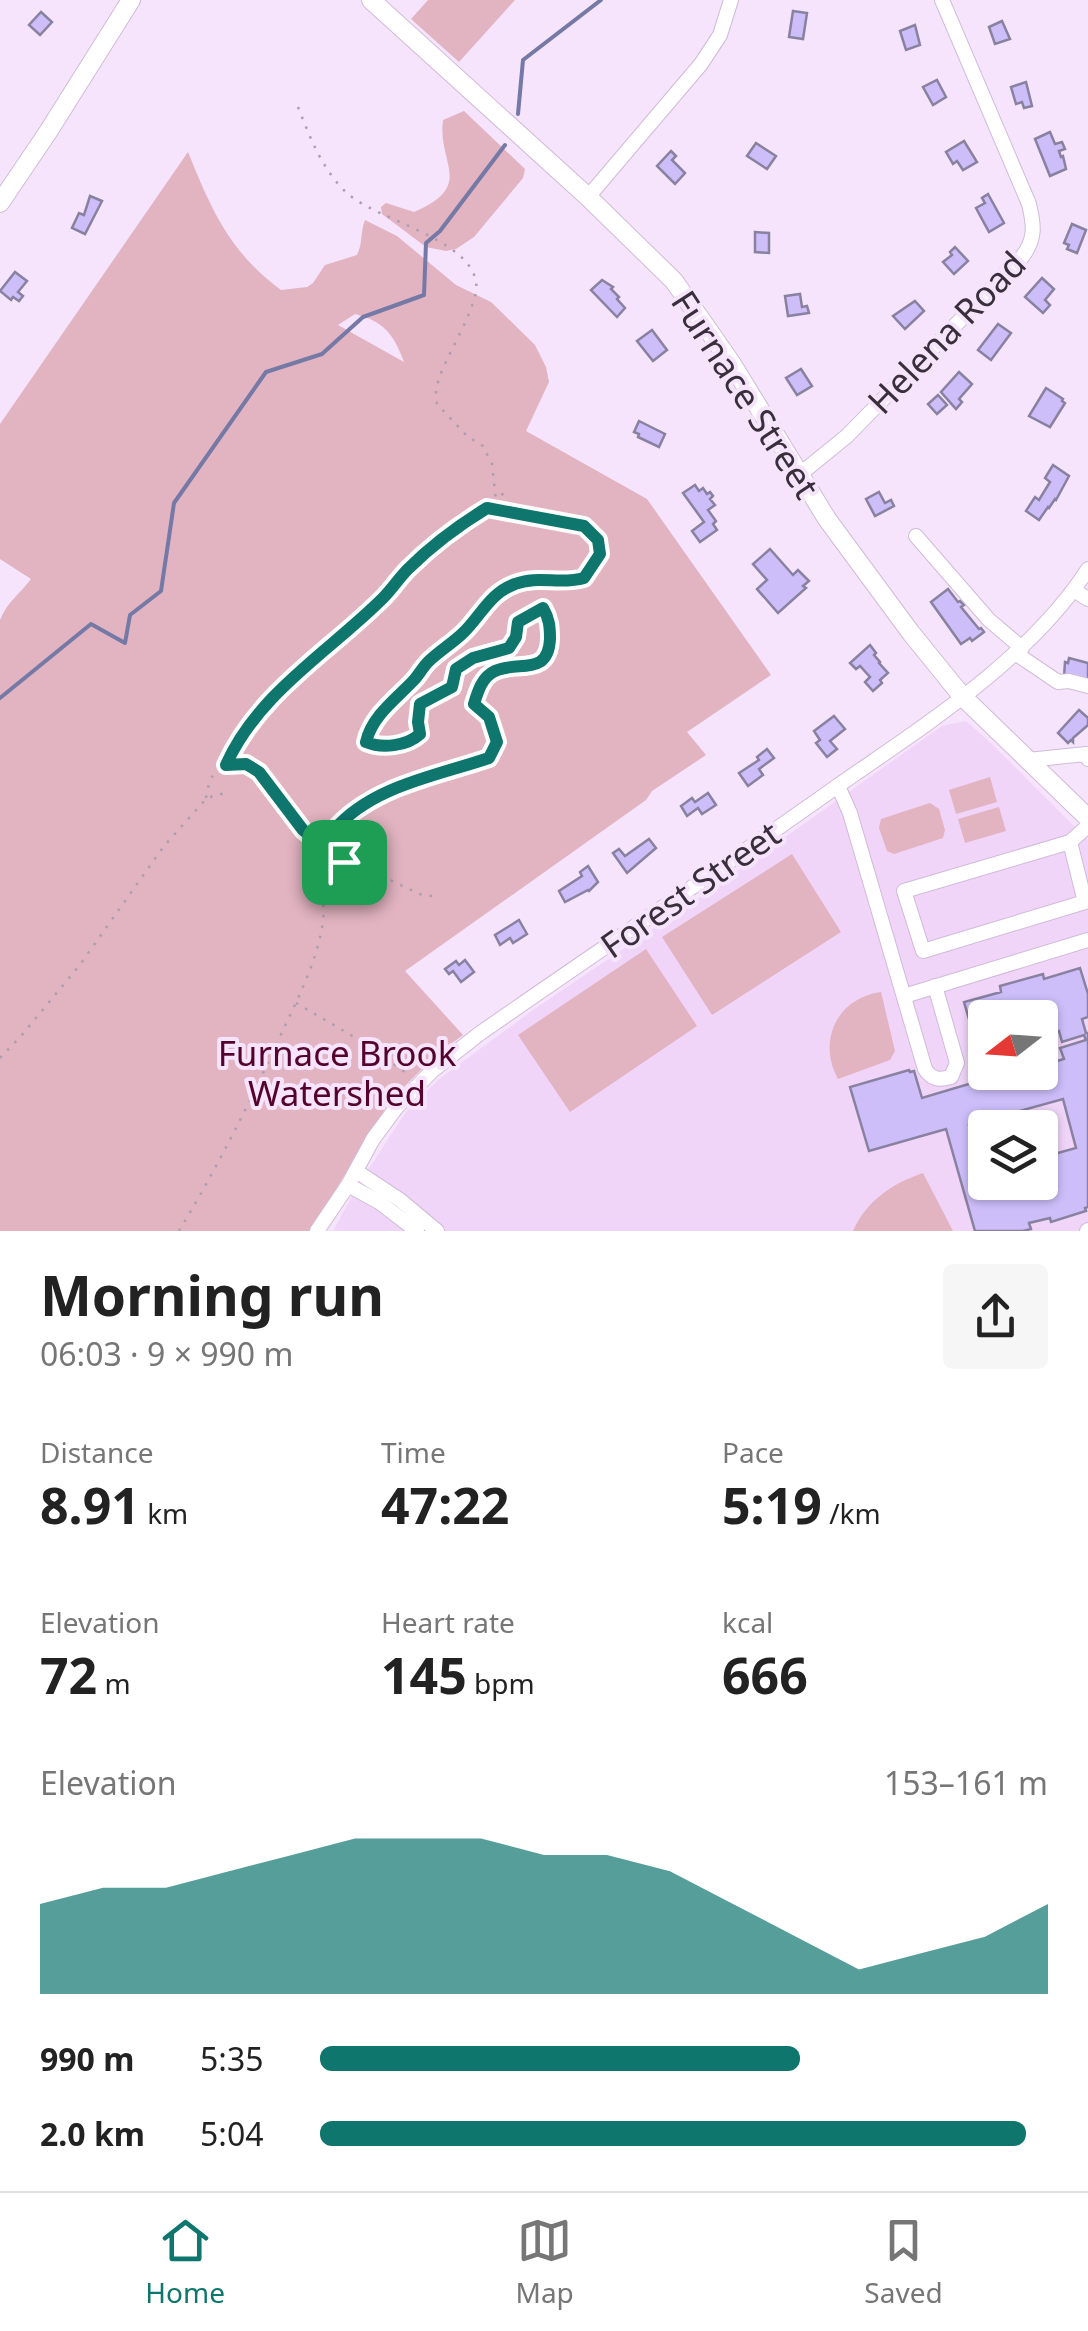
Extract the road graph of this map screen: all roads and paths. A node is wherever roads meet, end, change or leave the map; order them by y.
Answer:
1 (131, 0) edge
2 (371, 0) edge
3 (731, 0) edge
4 (942, 0) edge
5 (298, 106) dead end
6 (588, 198) junction
7 (0, 203) edge
8 (799, 475) junction
9 (505, 492) dead end
10 (496, 500) junction
11 (487, 508) junction
12 (916, 536) dead end
13 (1088, 569) edge
14 (1074, 590) junction
15 (1088, 599) edge
16 (1019, 650) junction
17 (1088, 686) edge
18 (962, 696) junction
19 (1087, 755) edge
20 (1028, 760) junction
21 (226, 765) junction
22 (838, 786) junction
23 (227, 794) dead end
24 (206, 799) junction
25 (1088, 822) edge
26 (1070, 842) junction
27 (344, 862) junction
28 (314, 876) dead end
29 (432, 896) dead end
30 (323, 898) junction
31 (1088, 940) edge
32 (935, 986) junction
33 (904, 996) junction
34 (296, 1003) junction
35 (0, 1058) edge
36 (420, 1083) junction
37 (352, 1178) junction
38 (179, 1231) edge
39 (317, 1231) edge
40 (417, 1231) edge
41 (437, 1231) edge

1 - 7 main road
2 - 6 main road, Furnace Street
3 - 6 street
4 - 8 street, Helena Road
5 - 10 path
6 - 8 main road, Furnace Street
8 - 18 main road, Furnace Street
9 - 10 path
10 - 11 path
11 - 21 path
11 - 27 path
12 - 16 street
13 - 14 street, Forest Street
14 - 15 street
14 - 16 street, Forest Street
16 - 17 street
16 - 18 street, Forest Street
18 - 20 main road, Furnace Street
18 - 22 street, Forest Street
19 - 20 street
20 - 25 main road, Furnace Street
21 - 24 path
21 - 27 path
22 - 33 street
22 - 36 street, Forest Street
23 - 24 path
24 - 35 path
25 - 26 street
26 - 26 street
27 - 29 path
27 - 30 path
28 - 30 path
30 - 34 path
31 - 32 street
32 - 33 street
32 - 33 street
34 - 36 path
34 - 38 path
36 - 37 street, Forest Street
37 - 39 street, Forest Street
37 - 40 street
37 - 41 street

